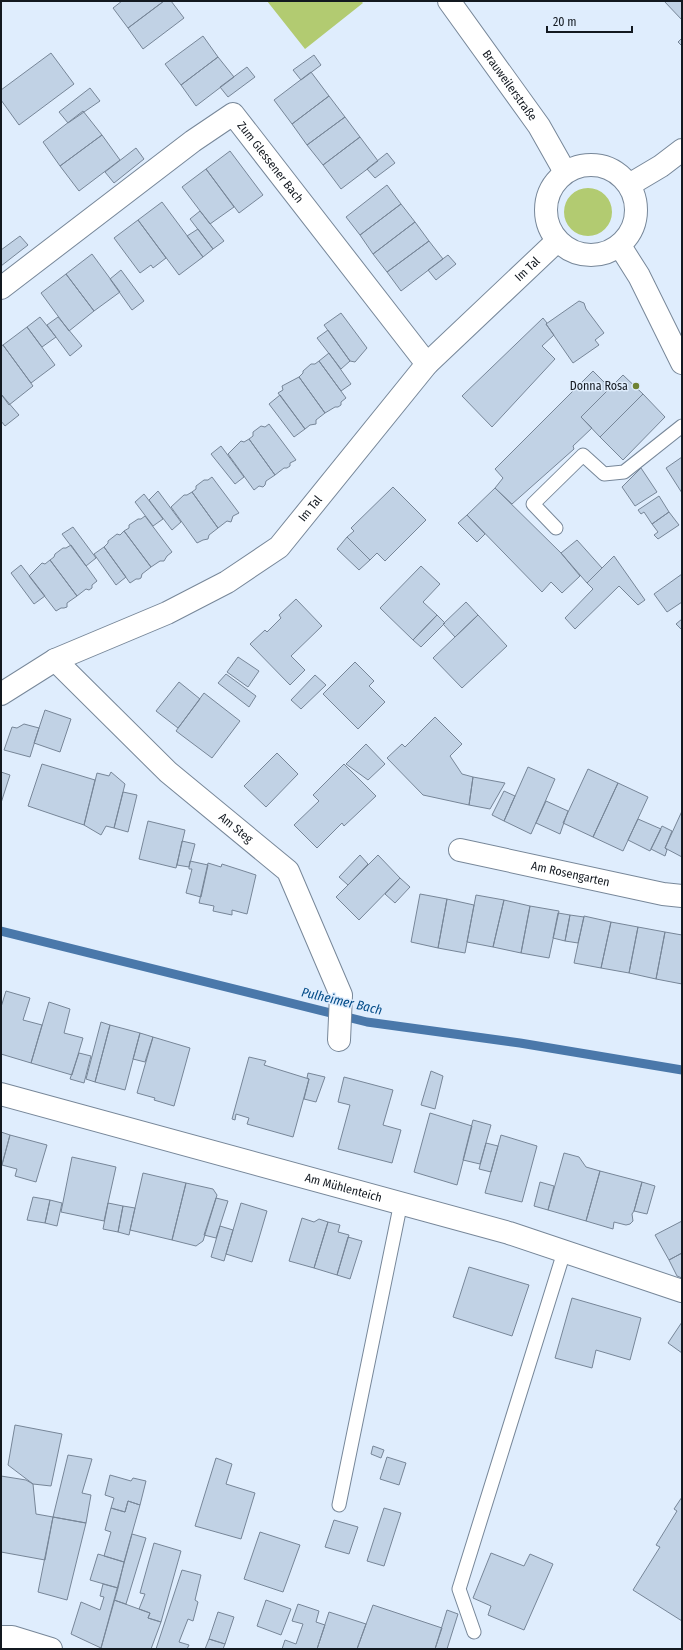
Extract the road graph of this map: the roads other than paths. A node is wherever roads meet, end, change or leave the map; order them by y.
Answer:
1 (449, 1) edge
2 (682, 150) edge
3 (565, 172) junction
4 (629, 185) junction
5 (557, 241) junction
6 (620, 246) junction
7 (1, 288) edge
8 (682, 363) edge
9 (427, 364) junction
10 (682, 426) edge
11 (556, 528) dead end
12 (55, 660) junction
13 (1, 694) edge
14 (460, 850) dead end
15 (682, 896) edge
16 (339, 1040) dead end
17 (1, 1094) edge
18 (401, 1202) junction
19 (564, 1252) junction
20 (682, 1291) edge
21 (339, 1506) dead end
22 (474, 1632) dead end
23 (5, 1635) edge
24 (51, 1649) edge

1 - 3 street, Brauweilerstraße
2 - 4 street
3 - 4 street
3 - 5 street
4 - 6 street
5 - 6 street
5 - 9 street, Im Tal
6 - 8 street
7 - 9 street, Zum Glessener Bach
9 - 12 street, Im Tal
10 - 11 lane
12 - 13 street, Im Tal
12 - 16 street, Am Steg
14 - 15 street, Am Rosengarten
17 - 18 street, Am Mühlenteich
18 - 19 street, Am Mühlenteich
18 - 21 lane
19 - 20 street, Am Mühlenteich
19 - 22 lane
23 - 24 street

